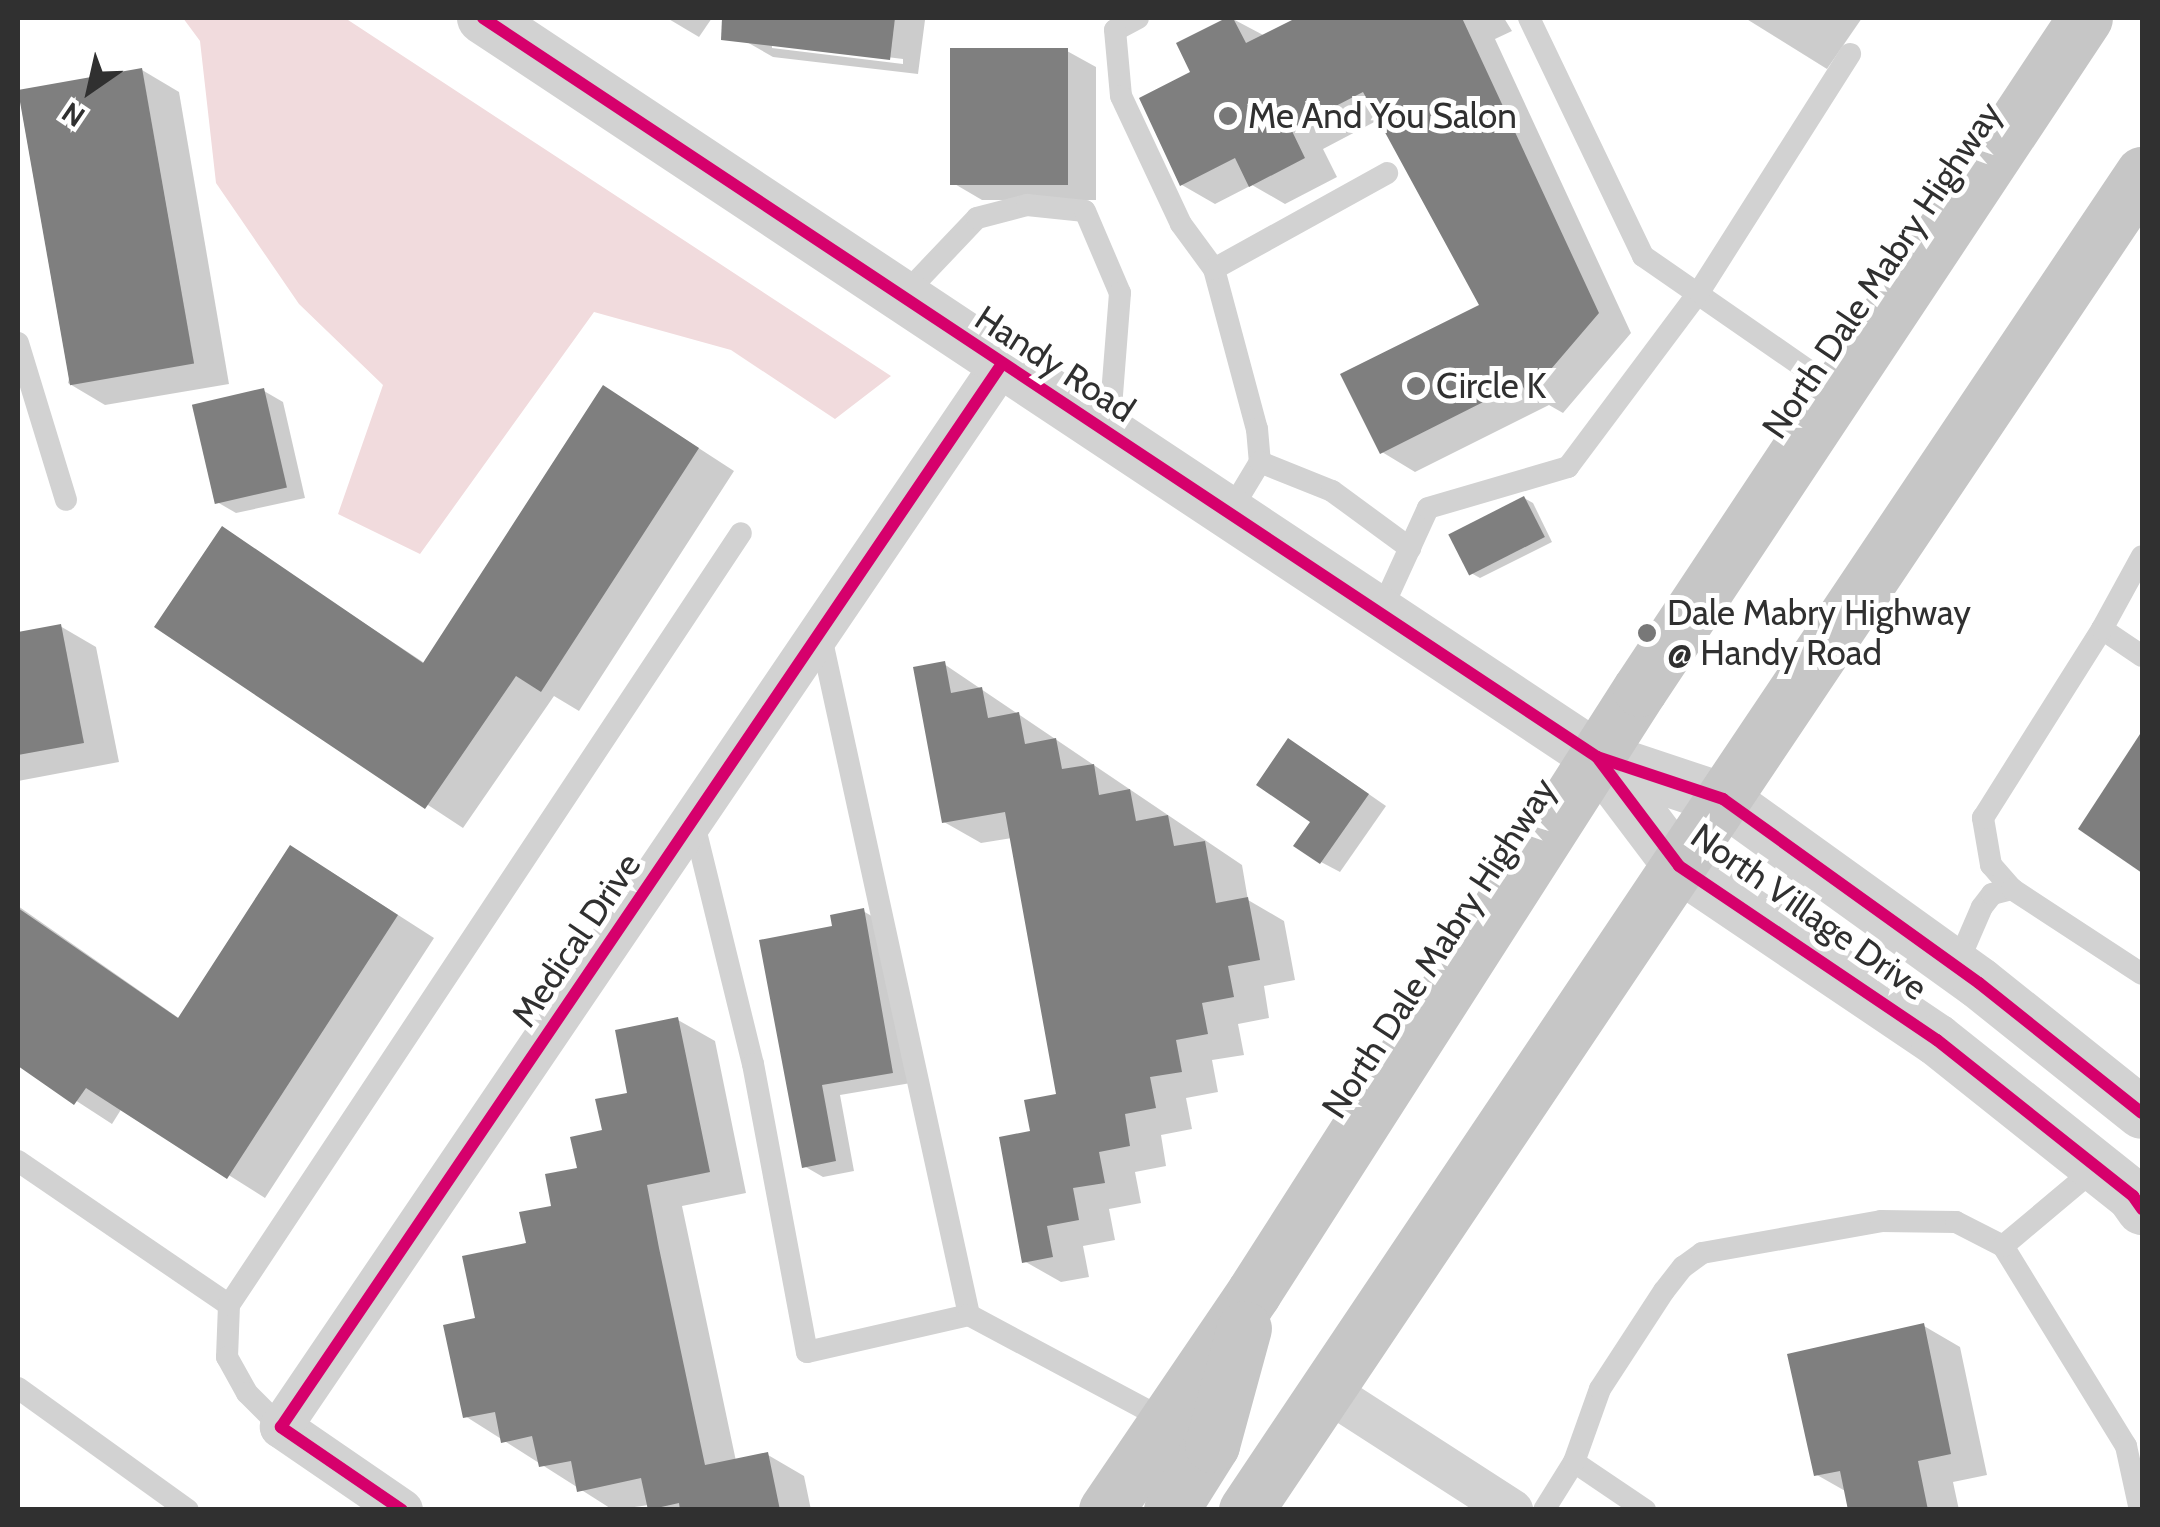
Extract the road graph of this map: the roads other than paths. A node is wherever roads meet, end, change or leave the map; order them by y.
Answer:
1 (484, 18) edge
2 (1138, 18) edge
3 (1529, 18) edge
4 (2085, 18) edge
5 (1850, 54) dead end
6 (1387, 173) dead end
7 (2142, 174) edge
8 (1214, 269) junction
9 (1699, 292) junction
10 (901, 298) junction
11 (18, 343) edge
12 (1002, 365) junction
13 (1838, 391) junction
14 (1109, 436) junction
15 (1260, 462) junction
16 (66, 500) dead end
17 (1228, 514) junction
18 (742, 533) dead end
19 (1410, 548) junction
20 (2142, 556) edge
21 (1379, 614) junction
22 (2102, 630) junction
23 (820, 632) junction
24 (2142, 656) edge
25 (1597, 757) junction
26 (1723, 798) junction
27 (693, 820) junction
28 (1679, 866) junction
29 (2012, 889) junction
30 (1956, 967) junction
31 (2142, 974) edge
32 (2142, 1112) edge
33 (2142, 1128) edge
34 (18, 1161) edge
35 (2097, 1168) junction
36 (2142, 1208) edge
37 (2003, 1246) junction
38 (1254, 1292) junction
39 (229, 1305) junction
40 (969, 1315) junction
41 (18, 1388) edge
42 (1324, 1388) junction
43 (1164, 1419) junction
44 (281, 1427) junction
45 (1574, 1462) junction
46 (188, 1510) edge
47 (402, 1510) edge
48 (1106, 1510) edge
49 (1171, 1510) edge
50 (1246, 1510) edge
51 (1512, 1510) edge
52 (1544, 1510) edge
53 (1644, 1510) edge
54 (2140, 1510) edge

1 - 10 street, Handy Road
2 - 8 lane
3 - 9 lane
4 - 13 main road, North Dale Mabry Highway
5 - 9 lane
6 - 8 lane
7 - 26 main road
8 - 15 lane
9 - 13 lane
9 - 19 lane
10 - 12 street, Handy Road
10 - 14 lane
11 - 16 lane
12 - 14 street, Handy Road
12 - 23 street, Medical Drive
13 - 25 main road, North Dale Mabry Highway
14 - 17 street, Handy Road
15 - 17 lane
15 - 19 lane
17 - 21 street, Handy Road
18 - 39 lane
19 - 21 lane
20 - 22 lane
21 - 25 street, Handy Road
22 - 24 lane
22 - 29 lane
23 - 27 street, Medical Drive
23 - 40 lane
25 - 26 street, North Village Drive
25 - 28 street, North Village Drive
25 - 38 main road, North Dale Mabry Highway
26 - 28 main road
26 - 30 street, North Village Drive
27 - 40 lane
27 - 44 street, Medical Drive
28 - 35 street, North Village Drive
28 - 42 main road
29 - 30 lane
29 - 31 lane
30 - 32 street, North Village Drive
33 - 35 street
34 - 39 lane
35 - 36 street, North Village Drive
35 - 37 lane
37 - 45 lane
37 - 54 lane
38 - 43 main road, North Dale Mabry Highway
38 - 49 main road
39 - 44 lane
40 - 43 lane
41 - 46 lane
42 - 50 main road
42 - 51 street
43 - 48 main road, North Dale Mabry Highway
44 - 47 street
45 - 52 lane
45 - 53 lane

